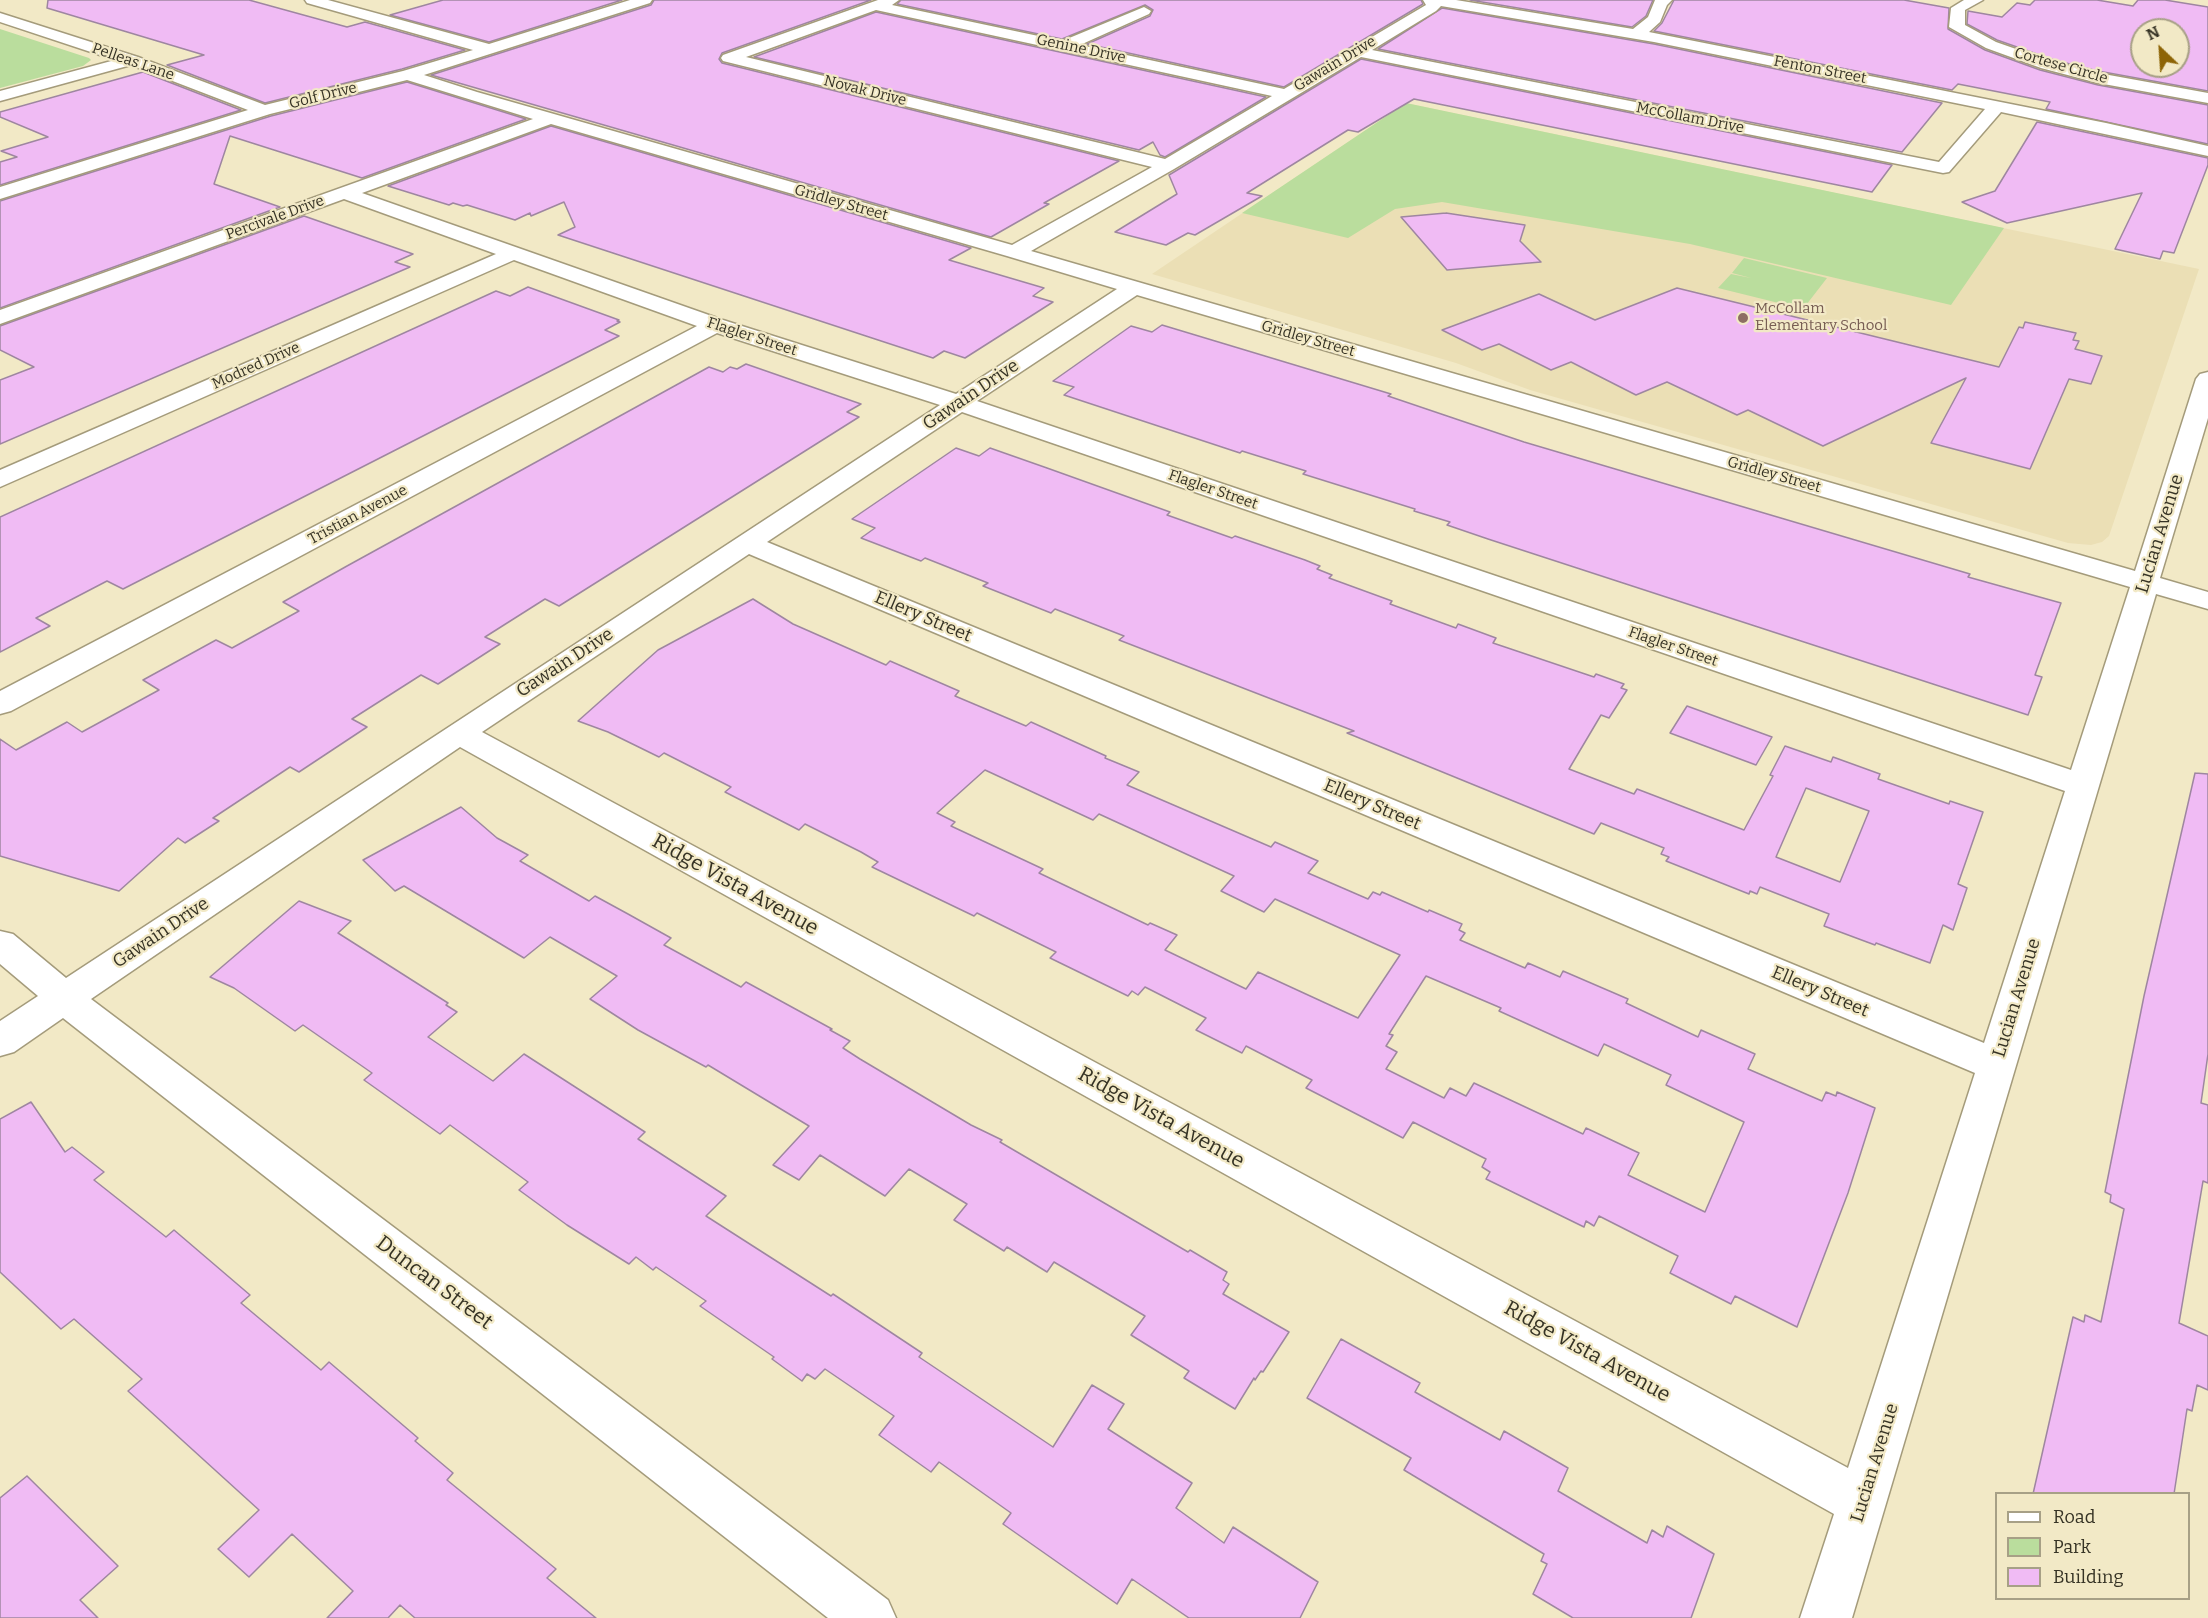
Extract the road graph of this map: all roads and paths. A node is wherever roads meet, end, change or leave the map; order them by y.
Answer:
1 (312, 0) edge
2 (645, 0) edge
3 (1435, 0) edge
4 (1665, 0) edge
5 (1976, 0) edge
6 (884, 3) edge
7 (384, 4) dead end
8 (1144, 11) dead end
9 (357, 12) junction
10 (0, 17) edge
11 (1636, 34) junction
12 (1065, 46) junction
13 (488, 49) junction
14 (1356, 51) junction
15 (132, 60) junction
16 (408, 75) junction
17 (1285, 94) junction
18 (0, 96) edge
19 (2208, 98) edge
20 (1997, 106) junction
21 (264, 110) junction
22 (550, 119) junction
23 (2208, 151) edge
24 (1168, 165) junction
25 (0, 193) edge
26 (344, 193) junction
27 (1014, 252) junction
28 (512, 254) junction
29 (1133, 288) junction
30 (0, 317) edge
31 (715, 325) junction
32 (2208, 379) edge
33 (959, 403) junction
34 (0, 479) edge
35 (747, 544) junction
36 (2146, 583) junction
37 (2208, 601) edge
38 (0, 704) edge
39 (459, 733) junction
40 (2083, 786) junction
41 (0, 944) edge
42 (64, 999) junction
43 (0, 1041) edge
44 (1996, 1065) junction
45 (1863, 1503) junction
46 (1829, 1617) edge
47 (870, 1618) edge

1 - 9 street
2 - 13 street, Golf Drive
3 - 11 street, Fenton Street
3 - 14 street, Gawain Drive
4 - 11 street
5 - 19 street, Cortese Circle
6 - 12 street, Genine Drive
6 - 24 street, Novak Drive
7 - 9 street
8 - 12 street
9 - 13 street
10 - 15 street, Pelleas Lane
11 - 20 street, Fenton Street
12 - 17 street, Genine Drive
13 - 16 street, Golf Drive
14 - 17 street, Gawain Drive
14 - 20 street, McCollam Drive
15 - 18 street
15 - 21 street, Pelleas Lane
16 - 21 street, Golf Drive
16 - 22 street, Gridley Street
17 - 24 street, Gawain Drive
20 - 23 street, Fenton Street
21 - 25 street, Golf Drive
22 - 26 street, Percivale Drive
22 - 27 street, Gridley Street
24 - 27 street, Gawain Drive
26 - 28 street, Flagler Street
26 - 30 street, Percivale Drive
27 - 29 street, Gridley Street
28 - 31 street, Flagler Street
28 - 34 street, Modred Drive
29 - 33 street, Gawain Drive
29 - 36 street, Gridley Street
31 - 33 street, Flagler Street
31 - 38 street, Tristian Avenue
32 - 36 street, Lucian Avenue
33 - 35 street, Gawain Drive
33 - 40 street, Flagler Street
35 - 39 street, Gawain Drive
35 - 44 street, Ellery Street
36 - 37 street, Gridley Street
36 - 40 street, Lucian Avenue
39 - 42 street, Gawain Drive
39 - 45 street, Ridge Vista Avenue
40 - 44 street, Lucian Avenue
41 - 42 street, Duncan Street
42 - 43 street, Gawain Drive
42 - 47 street, Duncan Street
44 - 45 street, Lucian Avenue
45 - 46 street, Lucian Avenue

